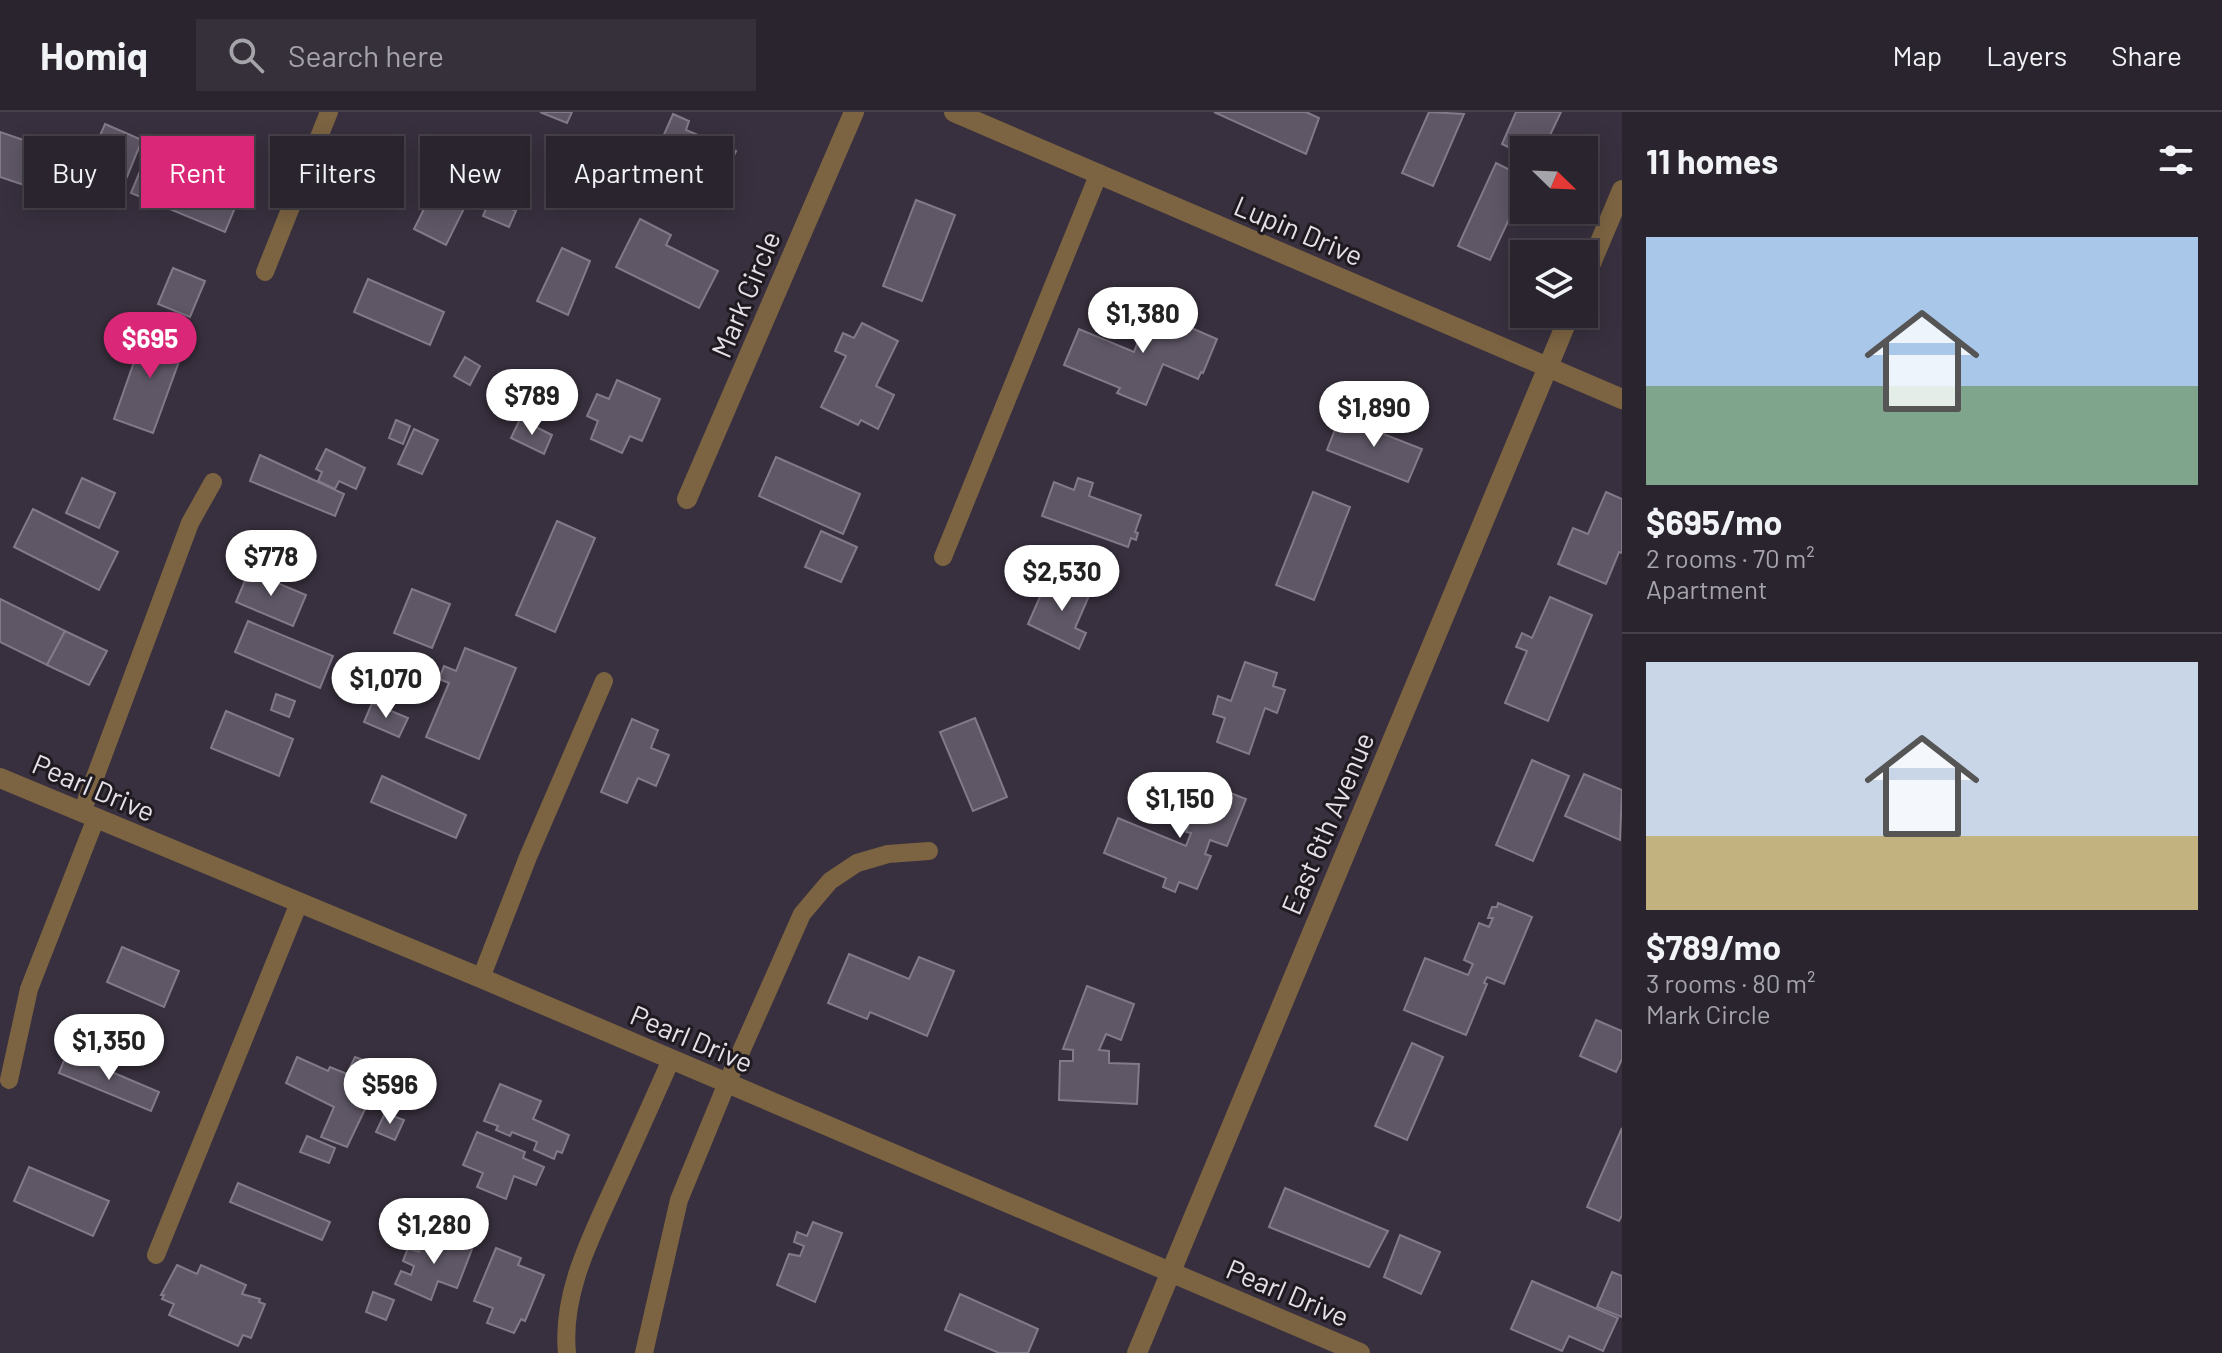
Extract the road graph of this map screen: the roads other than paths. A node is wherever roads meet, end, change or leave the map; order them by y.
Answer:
1 (329, 112) edge
2 (854, 112) edge
3 (954, 112) edge
4 (1099, 173) junction
5 (1622, 190) edge
6 (1598, 247) edge
7 (265, 272) dead end
8 (1564, 328) edge
9 (1547, 368) junction
10 (1622, 399) edge
11 (213, 482) dead end
12 (687, 499) dead end
13 (943, 557) dead end
14 (604, 681) dead end
15 (0, 778) edge
16 (89, 815) junction
17 (929, 851) dead end
18 (299, 903) junction
19 (481, 978) junction
20 (671, 1060) junction
21 (9, 1080) dead end
22 (727, 1083) junction
23 (156, 1255) dead end
24 (1171, 1273) junction
25 (567, 1353) edge
26 (644, 1353) edge
27 (1137, 1353) edge
28 (1360, 1353) edge

1 - 7 lane
2 - 12 street, Mark Circle
3 - 4 street, Lupin Drive
4 - 9 street, Lupin Drive
4 - 13 lane
5 - 6 street
8 - 9 street, East 6th Avenue
9 - 10 street, Lupin Drive
9 - 24 street, East 6th Avenue
11 - 16 lane
14 - 19 lane
15 - 16 street, Pearl Drive
16 - 18 street, Pearl Drive
16 - 21 lane
17 - 22 lane
18 - 19 street, Pearl Drive
18 - 23 lane
19 - 20 street, Pearl Drive
20 - 22 street, Pearl Drive
20 - 25 lane
22 - 24 street, Pearl Drive
22 - 26 lane
24 - 27 street, East 6th Avenue
24 - 28 street, Pearl Drive

